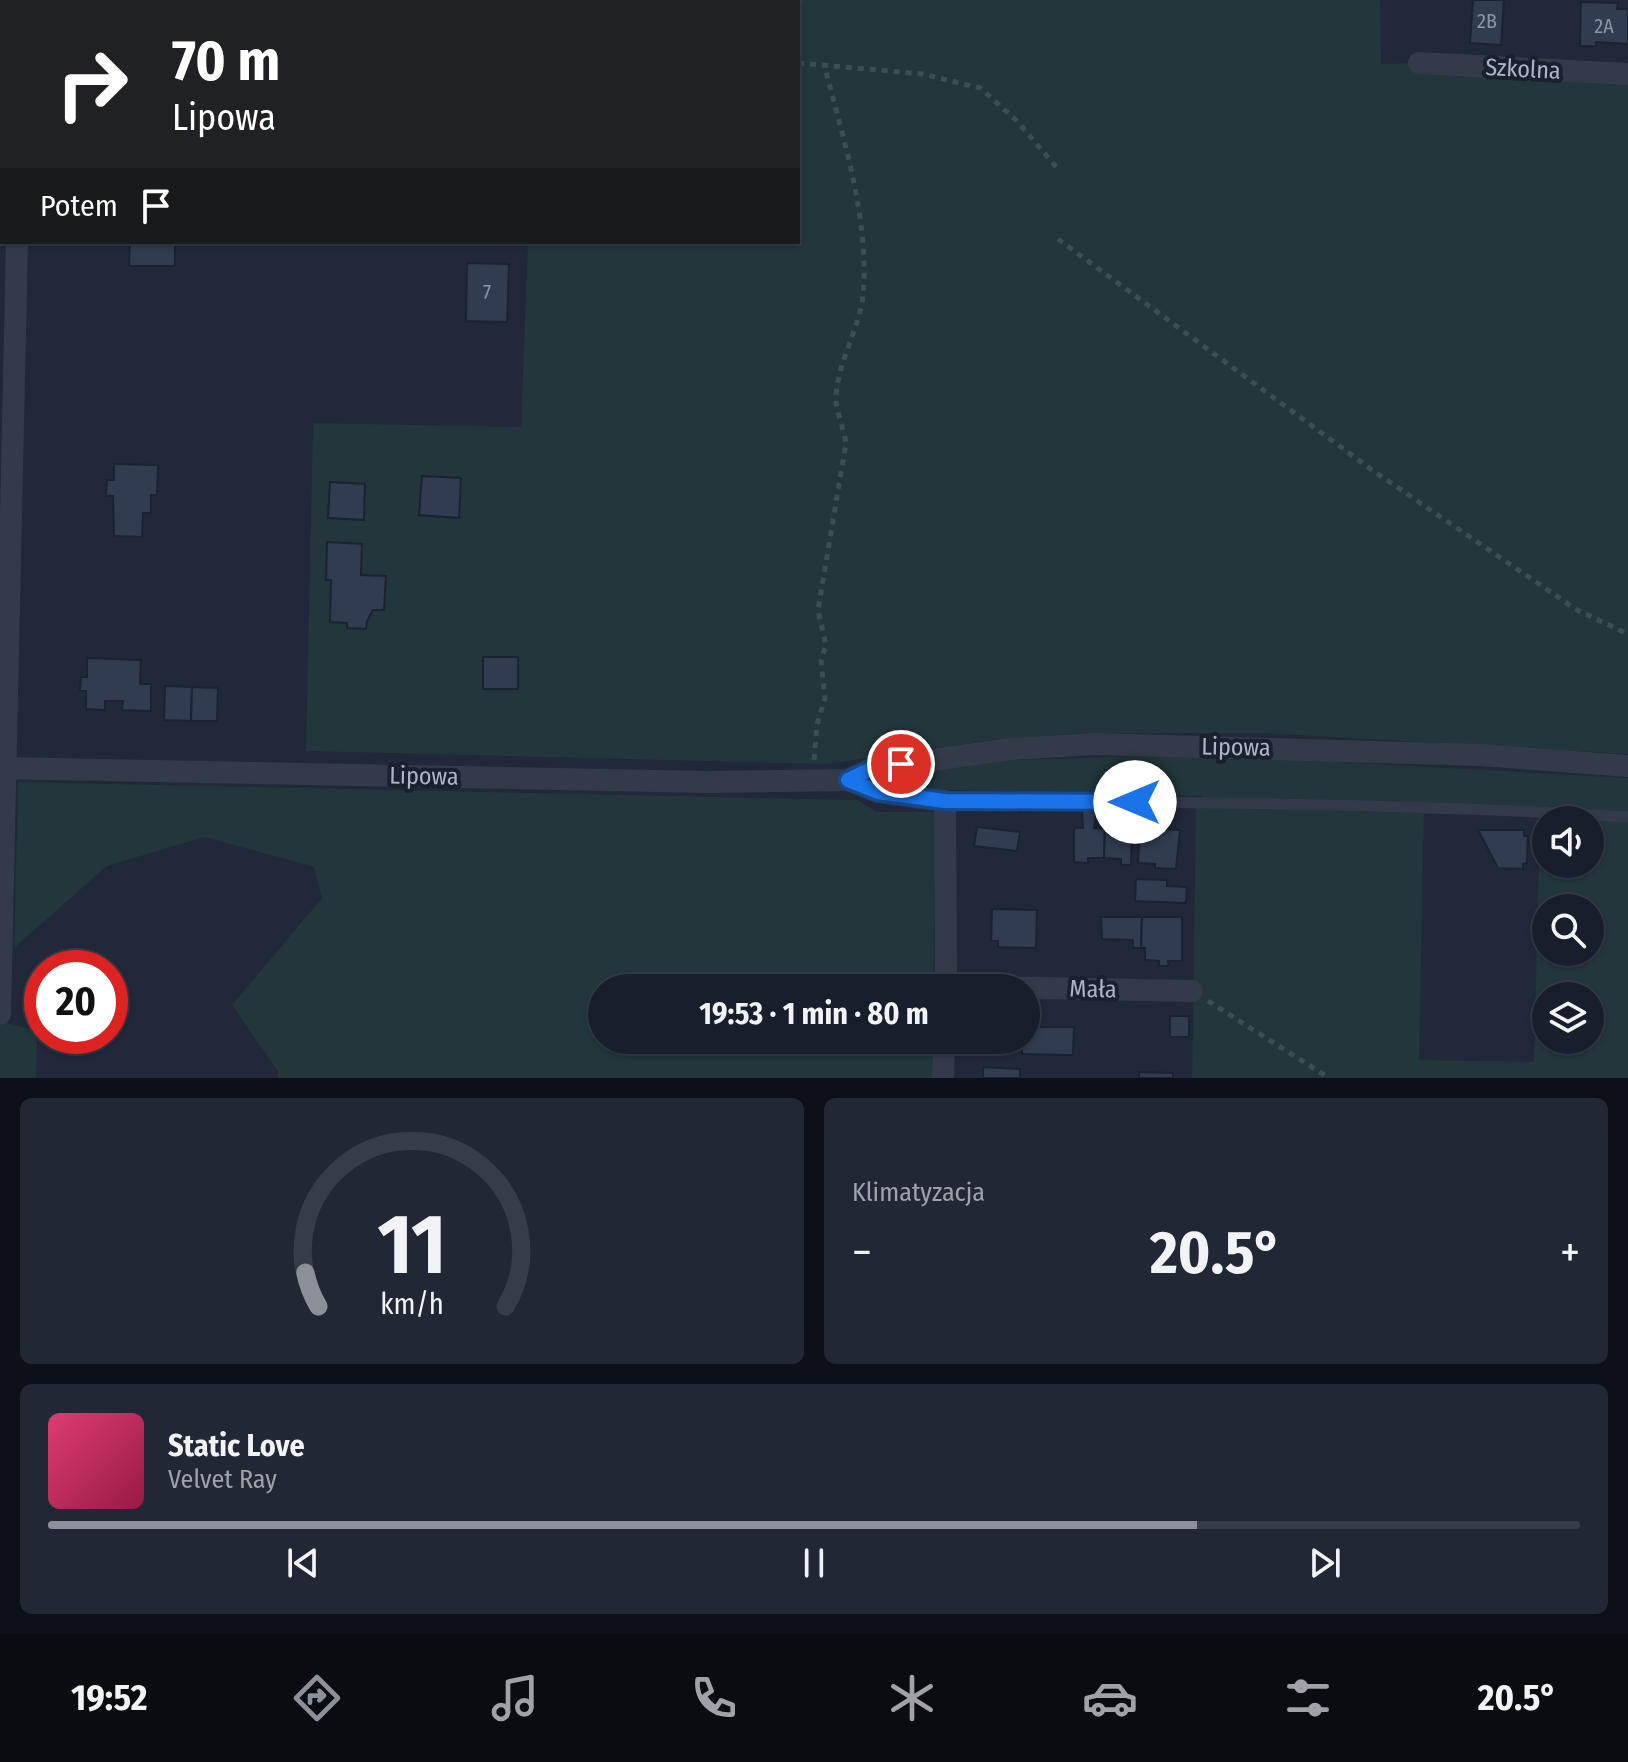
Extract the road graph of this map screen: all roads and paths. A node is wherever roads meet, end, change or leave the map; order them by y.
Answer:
1 (800, 63) edge
2 (1419, 63) dead end
3 (824, 64) junction
4 (1628, 74) edge
5 (1058, 169) dead end
6 (1058, 239) dead end
7 (17, 244) edge
8 (1628, 634) edge
9 (1628, 766) edge
10 (2, 768) edge
11 (848, 780) junction
12 (812, 781) junction
13 (945, 801) junction
14 (1628, 817) edge
15 (946, 974) edge
16 (1040, 989) edge
17 (1192, 991) joint
18 (0, 1014) edge
19 (944, 1054) edge
20 (943, 1078) edge
21 (1329, 1078) edge

1 - 3 path
2 - 4 street, Szkolna
3 - 5 path
3 - 12 path
6 - 8 path
7 - 10 street
9 - 11 street, Lipowa
10 - 12 street, Lipowa
10 - 18 street
11 - 12 street, Lipowa
11 - 13 street, Lipowa
13 - 14 lane, Lipowa
13 - 15 street
16 - 17 street, Mała
17 - 21 path
19 - 20 street

